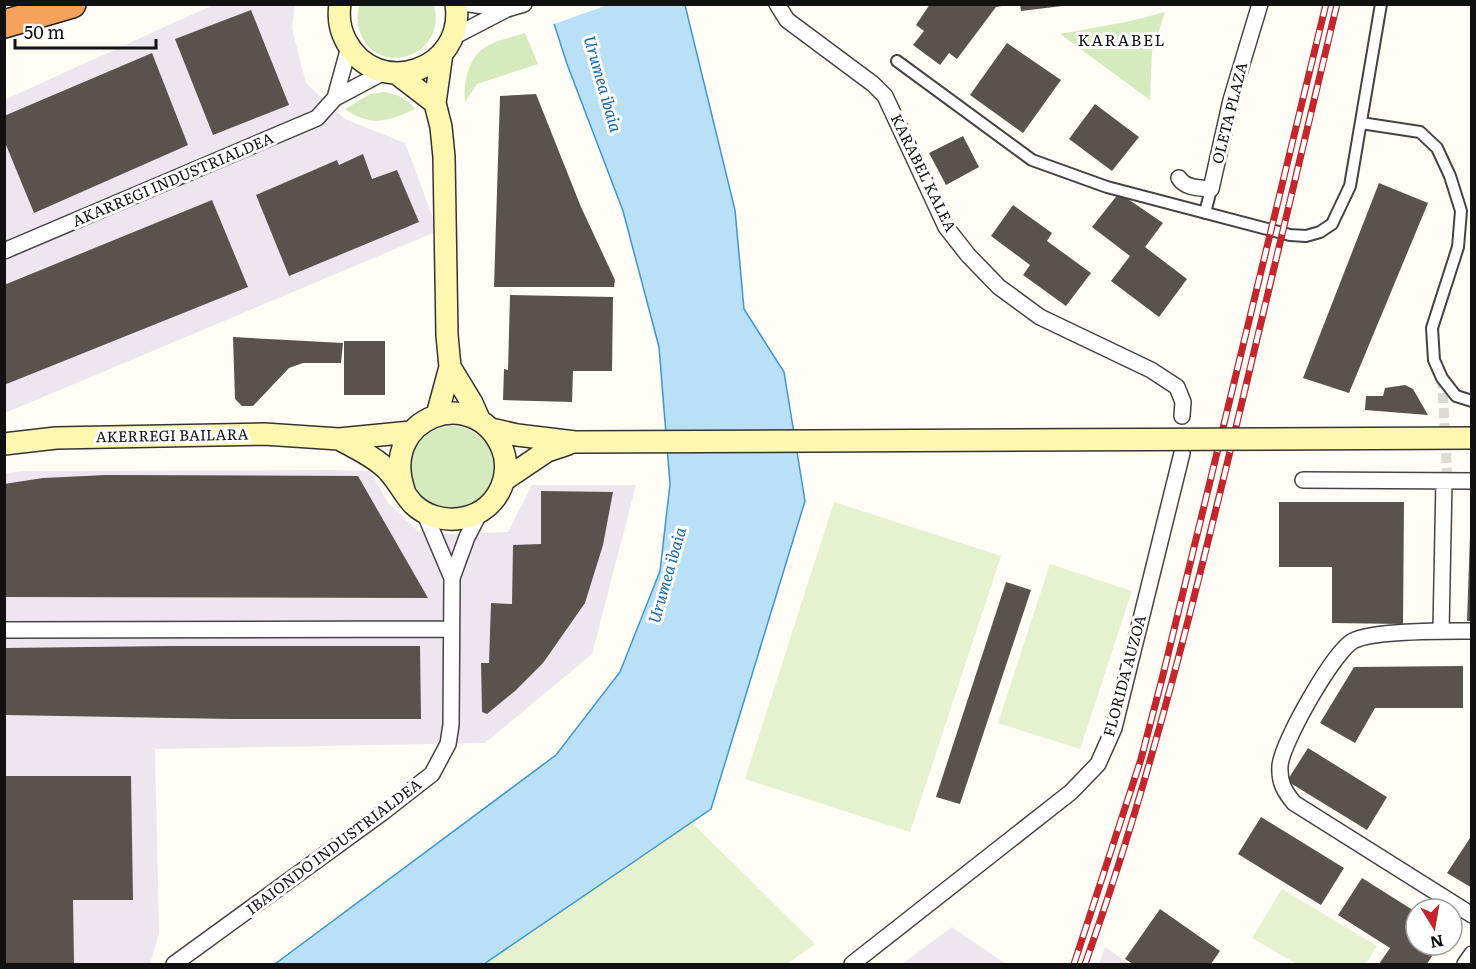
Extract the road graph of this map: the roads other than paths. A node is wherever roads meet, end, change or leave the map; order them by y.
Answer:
1 (72, 4) edge
2 (340, 4) edge
3 (456, 4) edge
4 (469, 4) edge
5 (524, 4) edge
6 (777, 4) edge
7 (1260, 4) edge
8 (1381, 4) edge
9 (507, 9) junction
10 (35, 15) junction
11 (4, 24) edge
12 (4, 35) edge
13 (448, 45) junction
14 (349, 47) junction
15 (897, 61) dead end
16 (390, 73) junction
17 (335, 98) junction
18 (435, 103) junction
19 (1361, 123) junction
20 (1179, 178) dead end
21 (1211, 189) junction
22 (1205, 213) junction
23 (4, 251) edge
24 (450, 368) junction
25 (1472, 402) edge
26 (436, 415) junction
27 (1182, 416) dead end
28 (485, 425) junction
29 (411, 432) junction
30 (1472, 438) edge
31 (339, 439) junction
32 (575, 442) junction
33 (4, 444) edge
34 (1182, 453) dead end
35 (504, 480) junction
36 (1303, 480) dead end
37 (1444, 481) junction
38 (1472, 481) edge
39 (404, 490) junction
40 (424, 512) junction
41 (480, 512) junction
42 (452, 578) junction
43 (4, 630) edge
44 (452, 630) junction
45 (1441, 631) junction
46 (1472, 631) edge
47 (1472, 915) edge
48 (1472, 954) edge
49 (174, 964) edge
50 (852, 964) edge
51 (1465, 964) edge

1 - 10 highway
2 - 14 main road
3 - 13 main road
4 - 9 street
5 - 9 street
6 - 27 street, KARABEL KALEA
7 - 21 street, OLETA PLAZA
8 - 19 street
9 - 13 street
10 - 11 highway
10 - 12 highway
13 - 16 main road
13 - 18 main road
14 - 16 main road
14 - 17 street
15 - 22 street
16 - 17 street
16 - 18 main road
17 - 23 street, AKARREGI INDUSTRIALDEA
18 - 24 main road
19 - 22 street
19 - 25 street
20 - 21 street
21 - 22 street
24 - 26 main road
24 - 28 main road
26 - 28 main road
26 - 29 main road
28 - 32 main road
28 - 35 main road
29 - 31 main road, AKERREGI BAILARA
29 - 39 main road
30 - 32 main road, bridge
31 - 33 main road, AKERREGI BAILARA
31 - 39 main road
32 - 35 main road
34 - 50 street, FLORIDA AUZOA
35 - 41 main road
36 - 37 street
37 - 38 street
37 - 45 street
39 - 40 main road
40 - 41 main road
40 - 42 street
41 - 42 street
42 - 44 street, IBAIONDO INDUSTRIALDEA
43 - 44 street
44 - 49 street, IBAIONDO INDUSTRIALDEA
45 - 46 street
45 - 47 street
48 - 51 street

